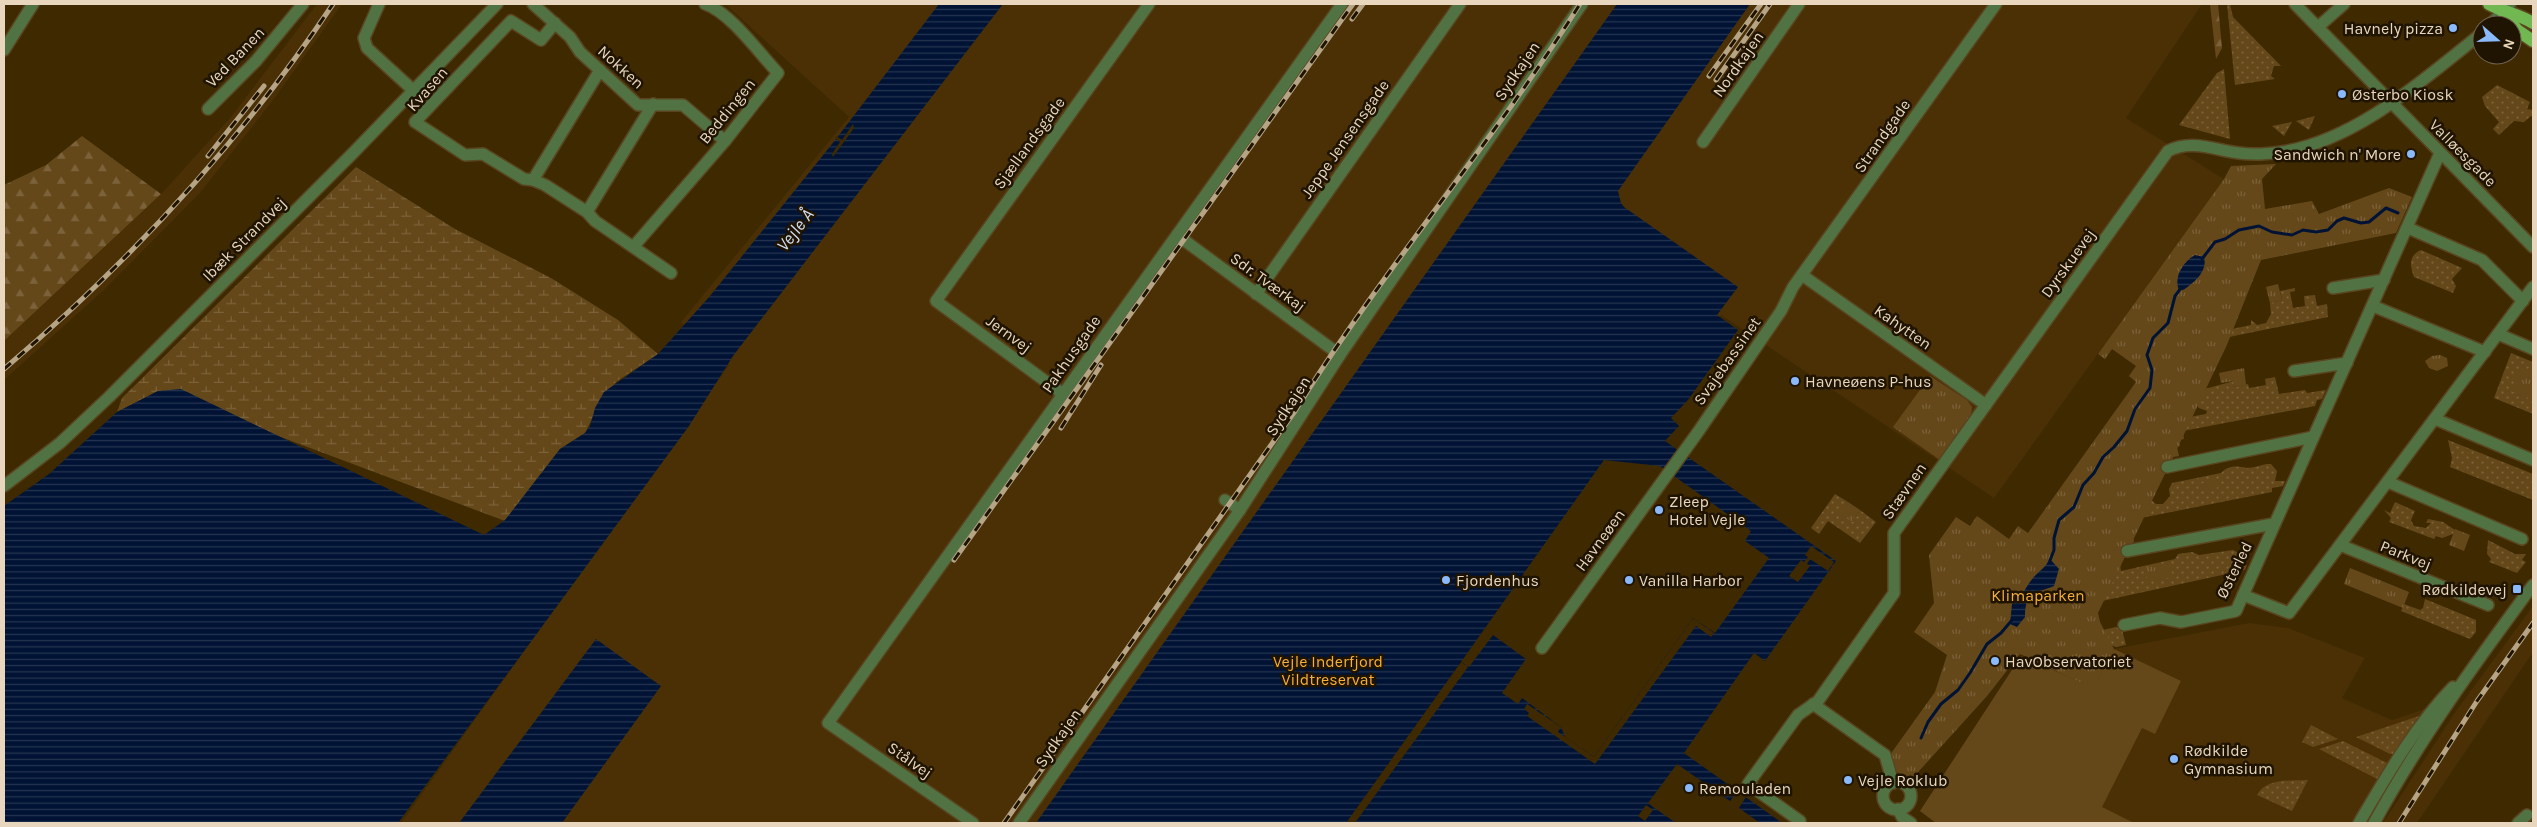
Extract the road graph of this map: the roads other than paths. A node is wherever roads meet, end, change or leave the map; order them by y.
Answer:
1 (33, 4) edge
2 (303, 4) edge
3 (379, 4) edge
4 (496, 4) edge
5 (533, 4) edge
6 (705, 4) edge
7 (1148, 4) edge
8 (1342, 4) edge
9 (1460, 4) edge
10 (1582, 4) edge
11 (1799, 4) edge
12 (1996, 4) edge
13 (2295, 4) edge
14 (2344, 4) edge
15 (2489, 4) edge
16 (2507, 8) edge
17 (555, 23) junction
18 (2533, 23) edge
19 (2318, 27) junction
20 (2472, 40) edge
21 (2533, 41) edge
22 (4, 50) edge
23 (600, 70) junction
24 (414, 91) junction
25 (2391, 102) junction
26 (653, 104) junction
27 (208, 109) dead end
28 (725, 141) junction
29 (1703, 142) dead end
30 (2440, 153) junction
31 (533, 180) junction
32 (587, 212) junction
33 (2408, 228) junction
34 (1177, 235) junction
35 (2530, 238) edge
36 (634, 246) junction
37 (671, 273) dead end
38 (1802, 275) junction
39 (2384, 280) junction
40 (2533, 287) edge
41 (1793, 288) joint
42 (2332, 288) dead end
43 (1256, 294) junction
44 (936, 301) joint
45 (2523, 301) junction
46 (2373, 306) junction
47 (2498, 334) junction
48 (2533, 348) edge
49 (2485, 352) junction
50 (1340, 355) junction
51 (2348, 363) junction
52 (2294, 371) dead end
53 (1063, 394) junction
54 (1986, 405) junction
55 (2435, 419) junction
56 (2313, 437) junction
57 (1684, 451) joint
58 (2533, 460) edge
59 (2167, 467) dead end
60 (2388, 482) junction
61 (4, 486) edge
62 (1225, 500) dead end
63 (1240, 510) junction
64 (2273, 524) junction
65 (2522, 539) dead end
66 (2340, 545) junction
67 (2127, 551) dead end
68 (2533, 585) edge
69 (2242, 595) junction
70 (2488, 605) dead end
71 (2124, 625) dead end
72 (1542, 648) dead end
73 (2468, 672) junction
74 (1813, 704) junction
75 (828, 723) joint
76 (1892, 783) junction
77 (1898, 810) junction
78 (1800, 821) dead end
79 (973, 823) edge
80 (1019, 823) edge
81 (1911, 823) edge
82 (2358, 823) edge
83 (2374, 823) edge

1 - 22 street
2 - 27 street, Ved Banen
3 - 24 street
4 - 24 street, Ibæk Strandvej
5 - 17 street, Nokken
6 - 28 street, Beddingen
7 - 44 street, Sjællandsgade
8 - 34 street, Pakhusgade
9 - 43 street, Jeppe Jensensgade
10 - 50 street, Sydkajen
11 - 29 street, Nordkajen
12 - 38 street, Strandgade
13 - 19 street, Valløesgade
14 - 19 street
15 - 16 main road
16 - 18 main road
16 - 21 main road
17 - 23 street, Nokken
17 - 31 street, Kvasen
19 - 25 street, Valløesgade
20 - 25 street
23 - 26 street, Nokken
23 - 31 street
24 - 61 street, Ibæk Strandvej
25 - 30 street, Valløesgade
25 - 54 street, Dyrskuevej
26 - 28 street, Nokken
26 - 32 street
28 - 36 street, Beddingen
30 - 33 street, Østerled
30 - 35 street, Valløesgade
31 - 32 street, Kvasen
32 - 36 street, Kvasen
33 - 39 street, Østerled
33 - 45 street
34 - 43 street, Sdr. Tværkaj
34 - 53 street, Pakhusgade
36 - 37 street, Kvasen
38 - 41 street, Strandgade
38 - 54 street, Kahytten
39 - 42 street
39 - 46 street, Østerled
40 - 45 street
41 - 57 street, Svajebassinet
43 - 50 street, Sdr. Tværkaj
44 - 53 street, Jernvej
45 - 47 street
46 - 49 street
46 - 51 street, Østerled
47 - 48 street
47 - 49 street
49 - 55 street
50 - 63 street, Sydkajen
51 - 52 street
51 - 56 street, Østerled
53 - 75 street, Pakhusgade
54 - 74 street, Stævnen
55 - 58 street
55 - 60 street
56 - 59 street
56 - 64 street, Østerled
57 - 72 street, Havneøen
60 - 65 street
60 - 66 street
62 - 63 street
63 - 80 street, Sydkajen
64 - 67 street, Østerled
64 - 69 street, Østerled
66 - 69 street
66 - 70 street, Parkvej
68 - 73 street
69 - 71 street, Østerled
73 - 82 street
73 - 83 street
74 - 76 street
74 - 78 street, Stævnen
75 - 79 street, Stålvej
76 - 77 street
76 - 77 street
77 - 81 street

